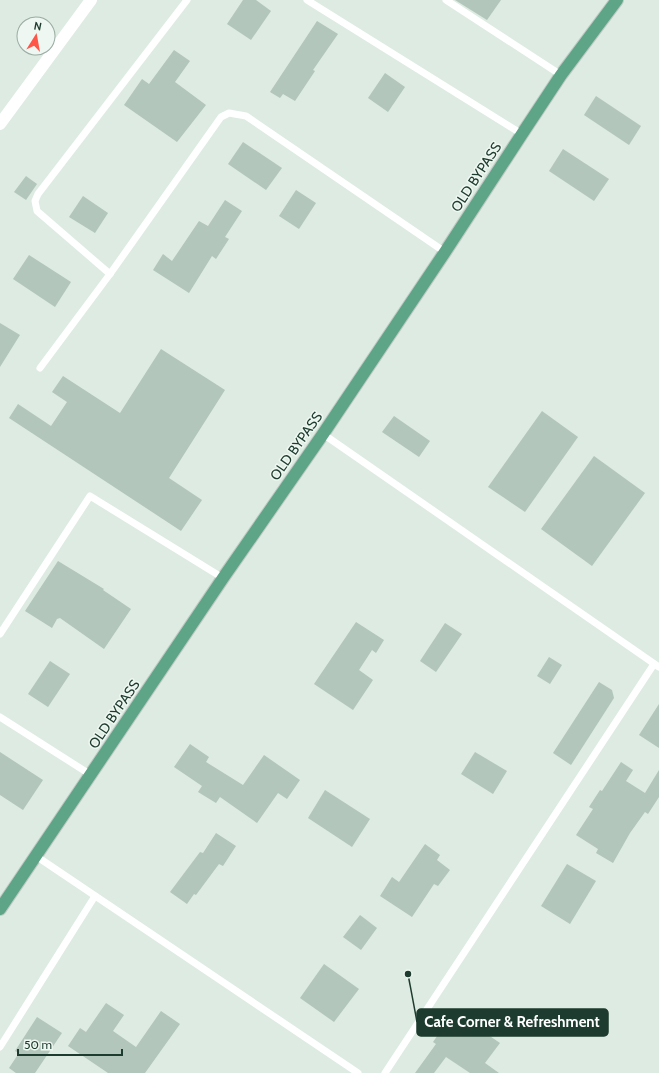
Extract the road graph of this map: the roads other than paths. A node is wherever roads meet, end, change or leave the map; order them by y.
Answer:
1 (91, 0) edge
2 (187, 0) edge
3 (307, 0) edge
4 (446, 0) edge
5 (617, 0) edge
6 (561, 75) junction
7 (0, 124) edge
8 (522, 134) junction
9 (445, 252) junction
10 (110, 274) junction
11 (40, 368) dead end
12 (323, 434) junction
13 (223, 578) junction
14 (0, 634) edge
15 (656, 666) edge
16 (0, 717) edge
17 (91, 775) junction
18 (36, 856) junction
19 (95, 896) junction
20 (0, 909) edge
21 (0, 1047) edge
22 (358, 1073) edge
23 (385, 1073) edge

1 - 7 street
2 - 10 lane
3 - 8 lane
4 - 6 lane
5 - 6 main road, OLD BYPASS
6 - 8 main road, OLD BYPASS
8 - 9 main road, OLD BYPASS
9 - 10 lane
9 - 12 main road, OLD BYPASS
10 - 11 lane
12 - 13 main road, OLD BYPASS
12 - 15 lane
13 - 14 lane
13 - 17 main road, OLD BYPASS
15 - 23 lane
16 - 17 lane
17 - 18 main road, OLD BYPASS
18 - 19 lane
18 - 20 main road, OLD BYPASS
19 - 21 lane
19 - 22 lane

